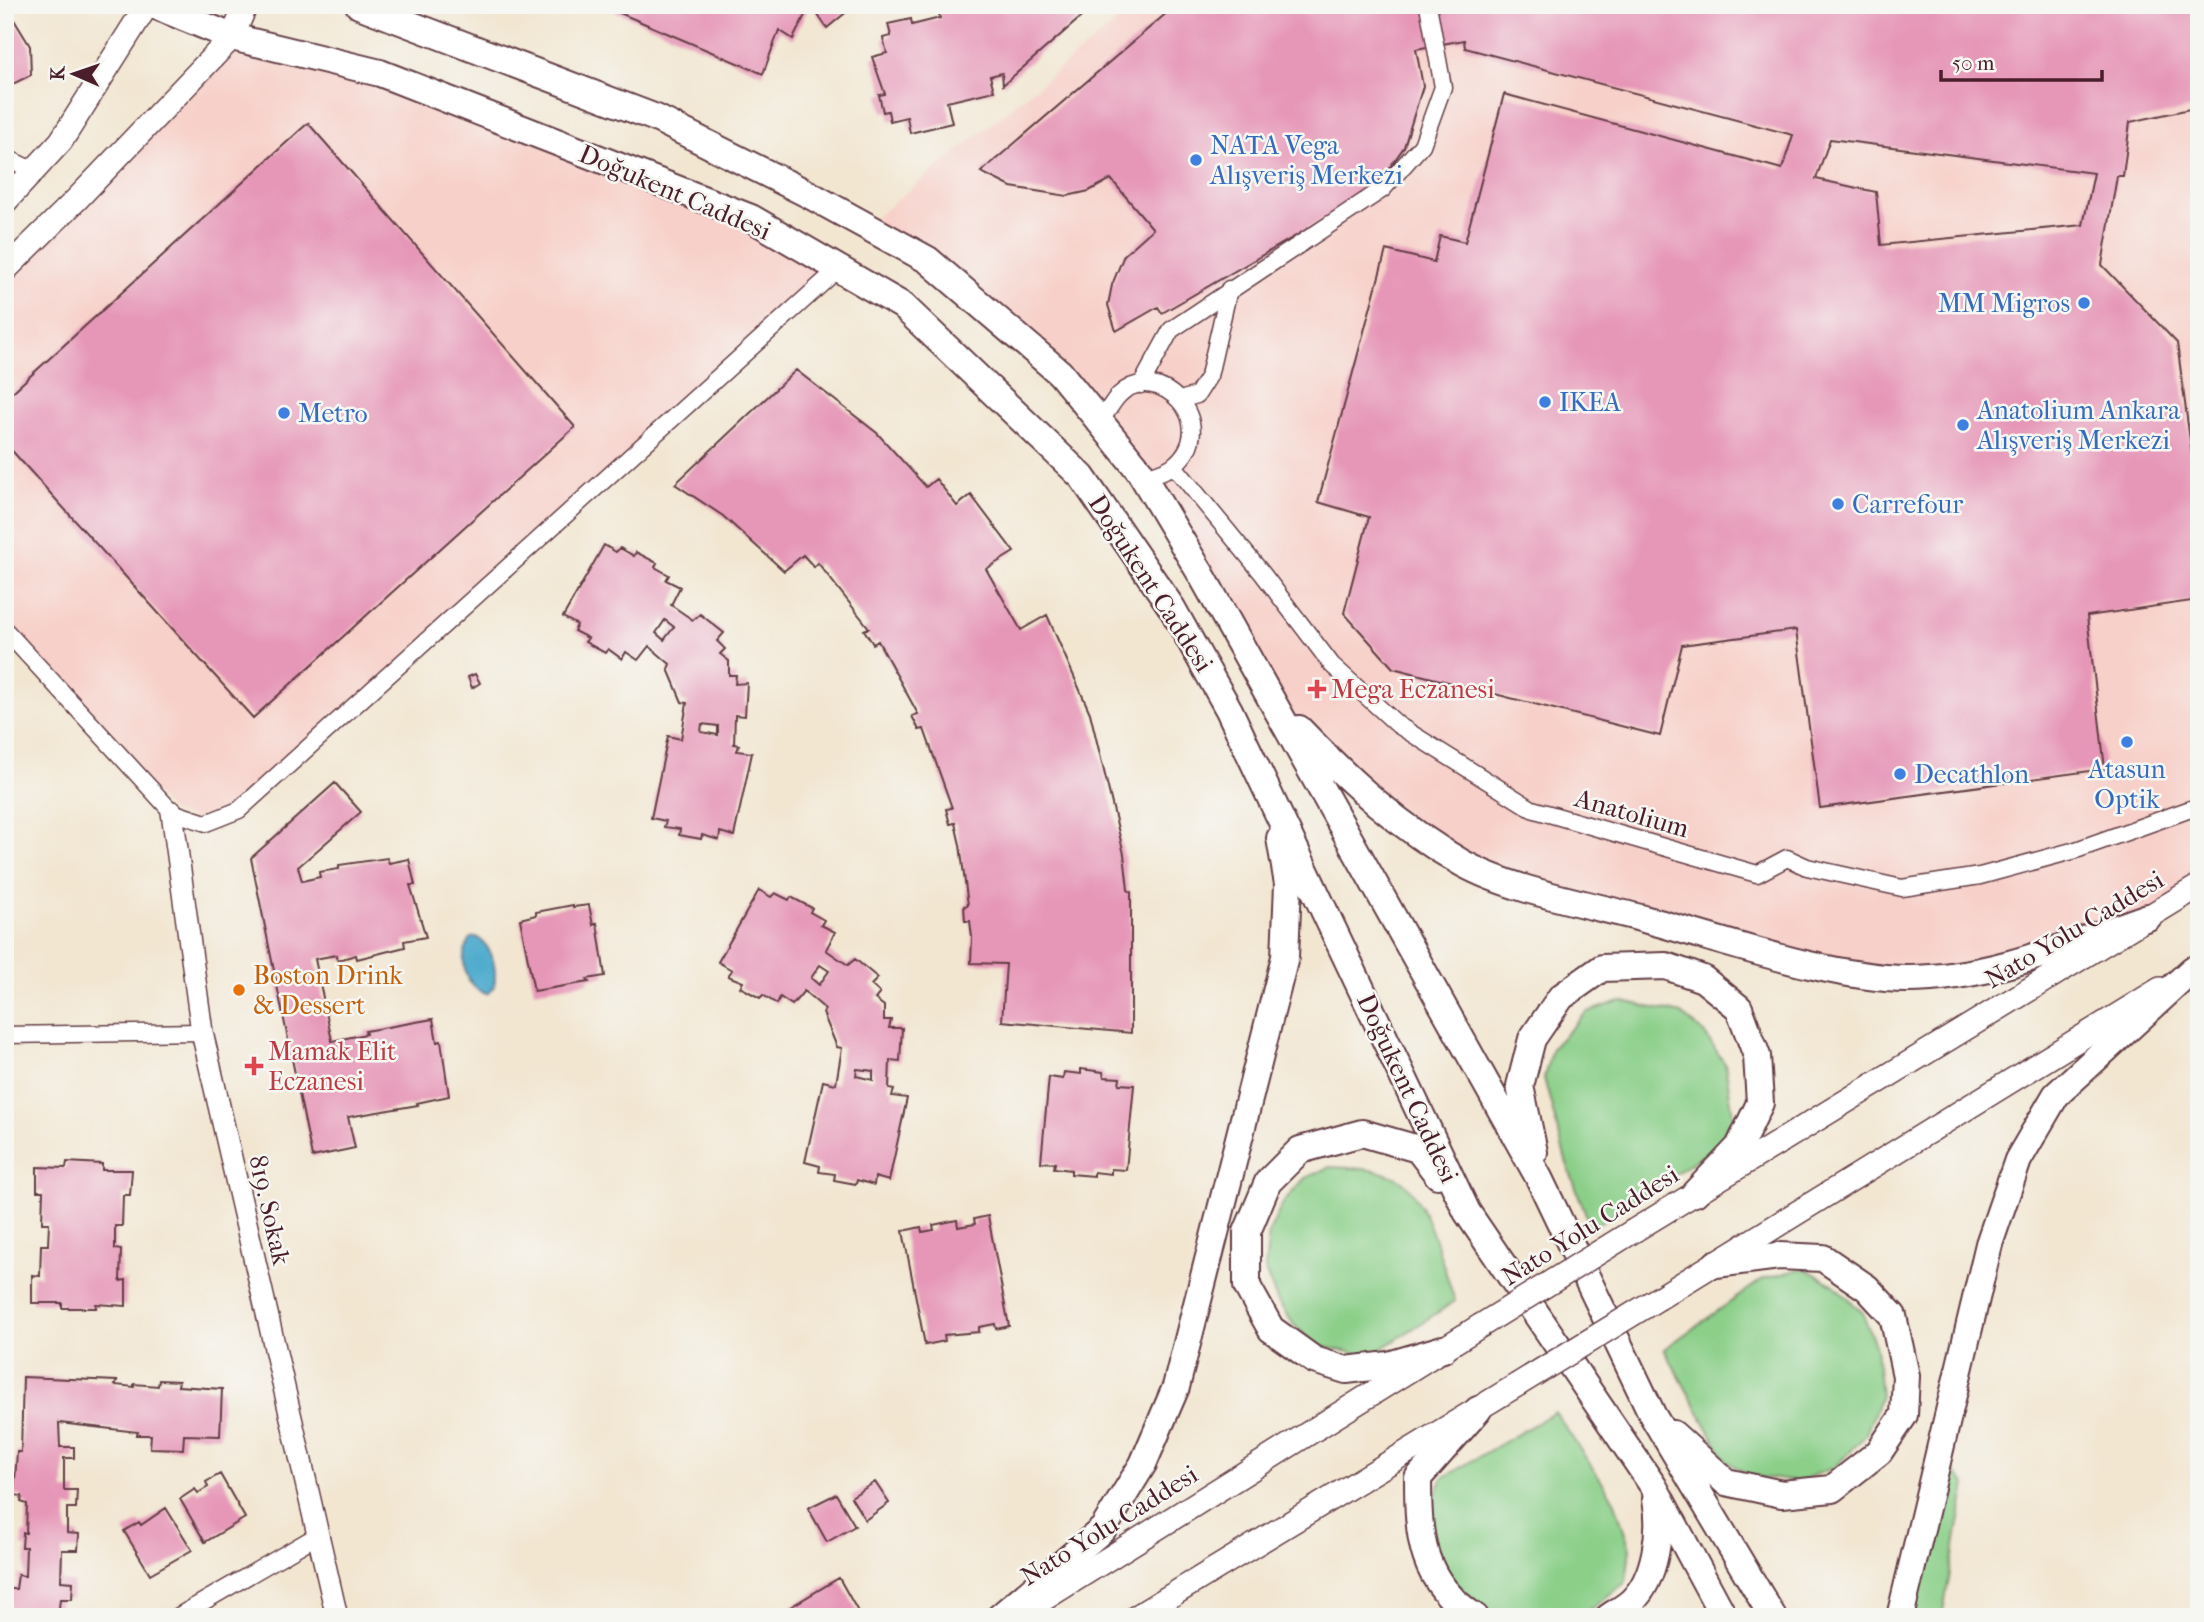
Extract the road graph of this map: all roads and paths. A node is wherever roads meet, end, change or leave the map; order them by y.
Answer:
1 (147, 5) edge
2 (154, 5) edge
3 (246, 5) edge
4 (359, 5) edge
5 (1428, 5) edge
6 (232, 37) junction
7 (5, 157) edge
8 (34, 171) junction
9 (5, 202) edge
10 (838, 269) junction
11 (5, 270) edge
12 (1229, 289) junction
13 (1141, 385) junction
14 (1180, 400) junction
15 (1100, 422) junction
16 (1174, 466) junction
17 (1144, 478) junction
18 (5, 630) edge
19 (1272, 701) junction
20 (1229, 710) junction
21 (2199, 806) edge
22 (172, 811) junction
23 (2199, 886) edge
24 (2148, 917) junction
25 (2195, 968) edge
26 (202, 1032) junction
27 (5, 1035) edge
28 (1539, 1178) junction
29 (1695, 1193) junction
30 (1467, 1212) junction
31 (1716, 1264) junction
32 (1443, 1349) junction
33 (1478, 1410) junction
34 (1653, 1416) junction
35 (1654, 1487) junction
36 (318, 1535) junction
37 (177, 1617) edge
38 (337, 1617) edge
39 (1000, 1617) edge
40 (1015, 1617) edge
41 (1136, 1617) edge
42 (1475, 1617) edge
43 (1609, 1617) edge
44 (1724, 1617) edge
45 (1773, 1617) edge
46 (1900, 1617) edge

1 - 8 main road
2 - 6 main road, Doğukent Caddesi
3 - 6 main road
4 - 15 main road, Doğukent Caddesi
5 - 12 street
6 - 10 main road, Doğukent Caddesi
6 - 11 main road
7 - 8 street
8 - 9 main road
10 - 20 main road, Doğukent Caddesi
10 - 22 street
12 - 13 street
12 - 14 street
13 - 14 street
13 - 15 street
14 - 16 street
15 - 17 main road, Doğukent Caddesi
16 - 17 street
16 - 21 street, Anatolium
17 - 19 main road, Doğukent Caddesi
18 - 22 street
19 - 24 main road
19 - 28 main road, Doğukent Caddesi
20 - 30 main road, Doğukent Caddesi
20 - 39 main road
22 - 26 street, 819. Sokak
23 - 24 main road, Nato Yolu Caddesi
24 - 29 main road, Nato Yolu Caddesi
25 - 31 main road
25 - 46 main road
26 - 27 street
26 - 36 street, 819. Sokak
28 - 29 main road
28 - 34 main road, Doğukent Caddesi
29 - 32 main road, Nato Yolu Caddesi, bridge
30 - 32 main road
30 - 35 main road, Doğukent Caddesi
31 - 33 main road, bridge
31 - 34 main road
32 - 40 main road, Nato Yolu Caddesi
33 - 41 main road
33 - 42 main road
34 - 45 main road, Doğukent Caddesi
35 - 43 main road
35 - 44 main road, Doğukent Caddesi
36 - 37 street
36 - 38 street, 819. Sokak

